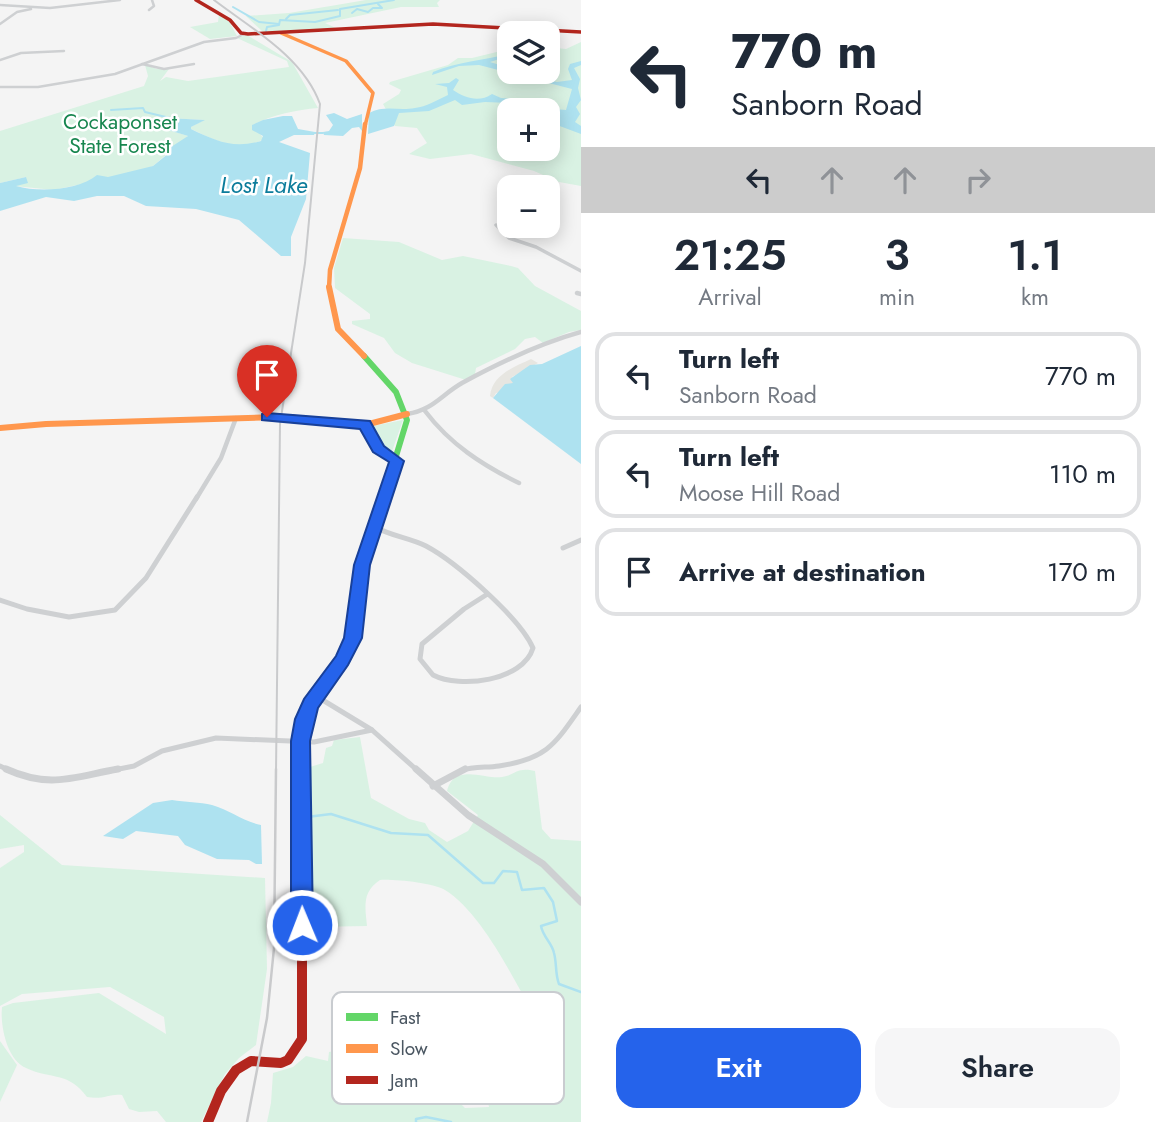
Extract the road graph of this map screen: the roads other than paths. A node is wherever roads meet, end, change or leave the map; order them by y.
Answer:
1 (120, 0) edge
2 (152, 0) edge
3 (196, 0) edge
4 (0, 5) edge
5 (37, 8) junction
6 (149, 10) dead end
7 (0, 24) edge
8 (581, 32) edge
9 (281, 33) junction
10 (244, 34) junction
11 (64, 51) dead end
12 (0, 60) edge
13 (142, 64) junction
14 (194, 64) dead end
15 (0, 87) edge
16 (496, 225) dead end
17 (581, 271) edge
18 (581, 332) edge
19 (425, 411) junction
20 (407, 414) junction
21 (236, 418) junction
22 (365, 425) junction
23 (0, 428) edge
24 (396, 461) junction
25 (519, 483) dead end
26 (375, 527) junction
27 (385, 535) junction
28 (371, 538) junction
29 (581, 540) edge
30 (562, 548) dead end
31 (486, 595) junction
32 (0, 600) edge
33 (316, 696) junction
34 (581, 707) edge
35 (372, 730) junction
36 (300, 741) junction
37 (0, 766) edge
38 (433, 786) junction
39 (581, 902) edge
40 (208, 1122) edge

1 - 5 street
2 - 6 street
3 - 10 main road
4 - 5 street
5 - 7 street
8 - 9 main road
9 - 10 main road
9 - 20 main road
10 - 13 street
11 - 12 street
13 - 14 street
13 - 15 street
16 - 17 street
18 - 19 street
19 - 20 street
19 - 25 street
20 - 22 main road
20 - 24 main road
21 - 22 main road, bridge
21 - 23 main road
21 - 32 street
22 - 24 street
24 - 26 main road
26 - 27 street
26 - 28 main road
27 - 28 street
27 - 31 street
28 - 33 main road
29 - 30 street
31 - 31 street
33 - 35 street
33 - 36 main road
34 - 38 street
35 - 36 street
35 - 38 street
36 - 37 street
36 - 40 main road
38 - 39 street

